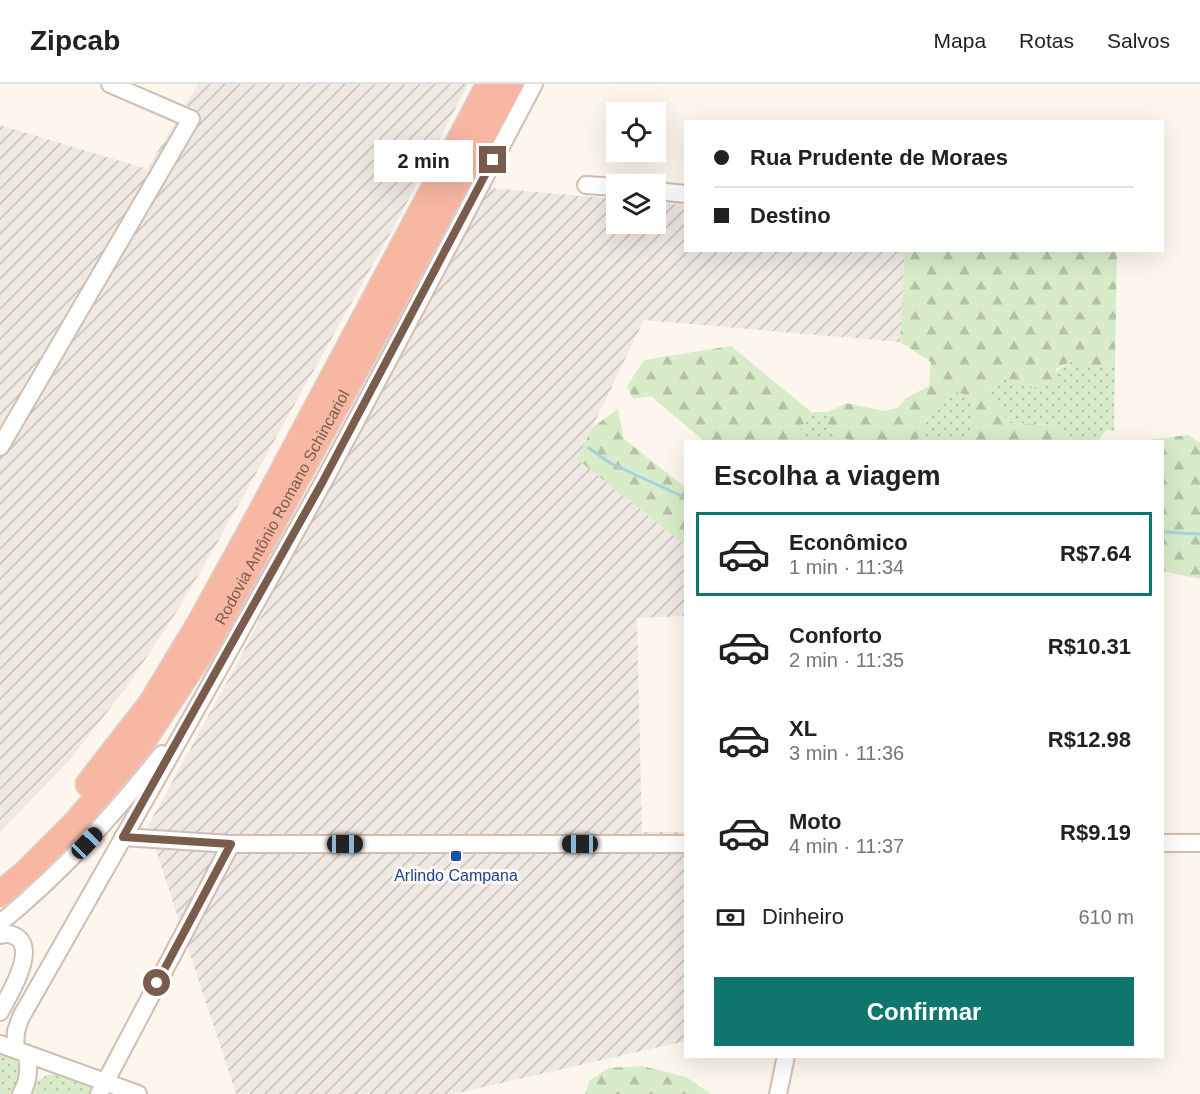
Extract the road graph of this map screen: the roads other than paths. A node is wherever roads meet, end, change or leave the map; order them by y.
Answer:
1 (110, 84) edge
2 (489, 84) edge
3 (511, 84) edge
4 (534, 84) edge
5 (586, 185) dead end
6 (606, 186) edge
7 (666, 192) edge
8 (684, 194) edge
9 (0, 447) edge
10 (186, 726) junction
11 (123, 837) junction
12 (1164, 843) edge
13 (1200, 843) edge
14 (231, 844) junction
15 (684, 844) edge
16 (0, 873) edge
17 (0, 894) edge
18 (0, 923) edge
19 (0, 935) edge
20 (0, 1012) edge
21 (14, 1049) edge
22 (786, 1058) edge
23 (102, 1088) edge
24 (21, 1094) edge
25 (138, 1094) edge
26 (778, 1094) edge

1 - 9 street
2 - 16 highway, Rodovia Antônio Romano Schincariol
3 - 17 highway, Rodovia Antônio Romano Schincariol
4 - 10 street
5 - 6 street
7 - 8 street
10 - 11 street
10 - 18 street
11 - 14 street
11 - 21 street
12 - 13 street
14 - 15 street
14 - 23 street
19 - 20 street
21 - 23 street
21 - 24 street
22 - 26 street
23 - 25 street

